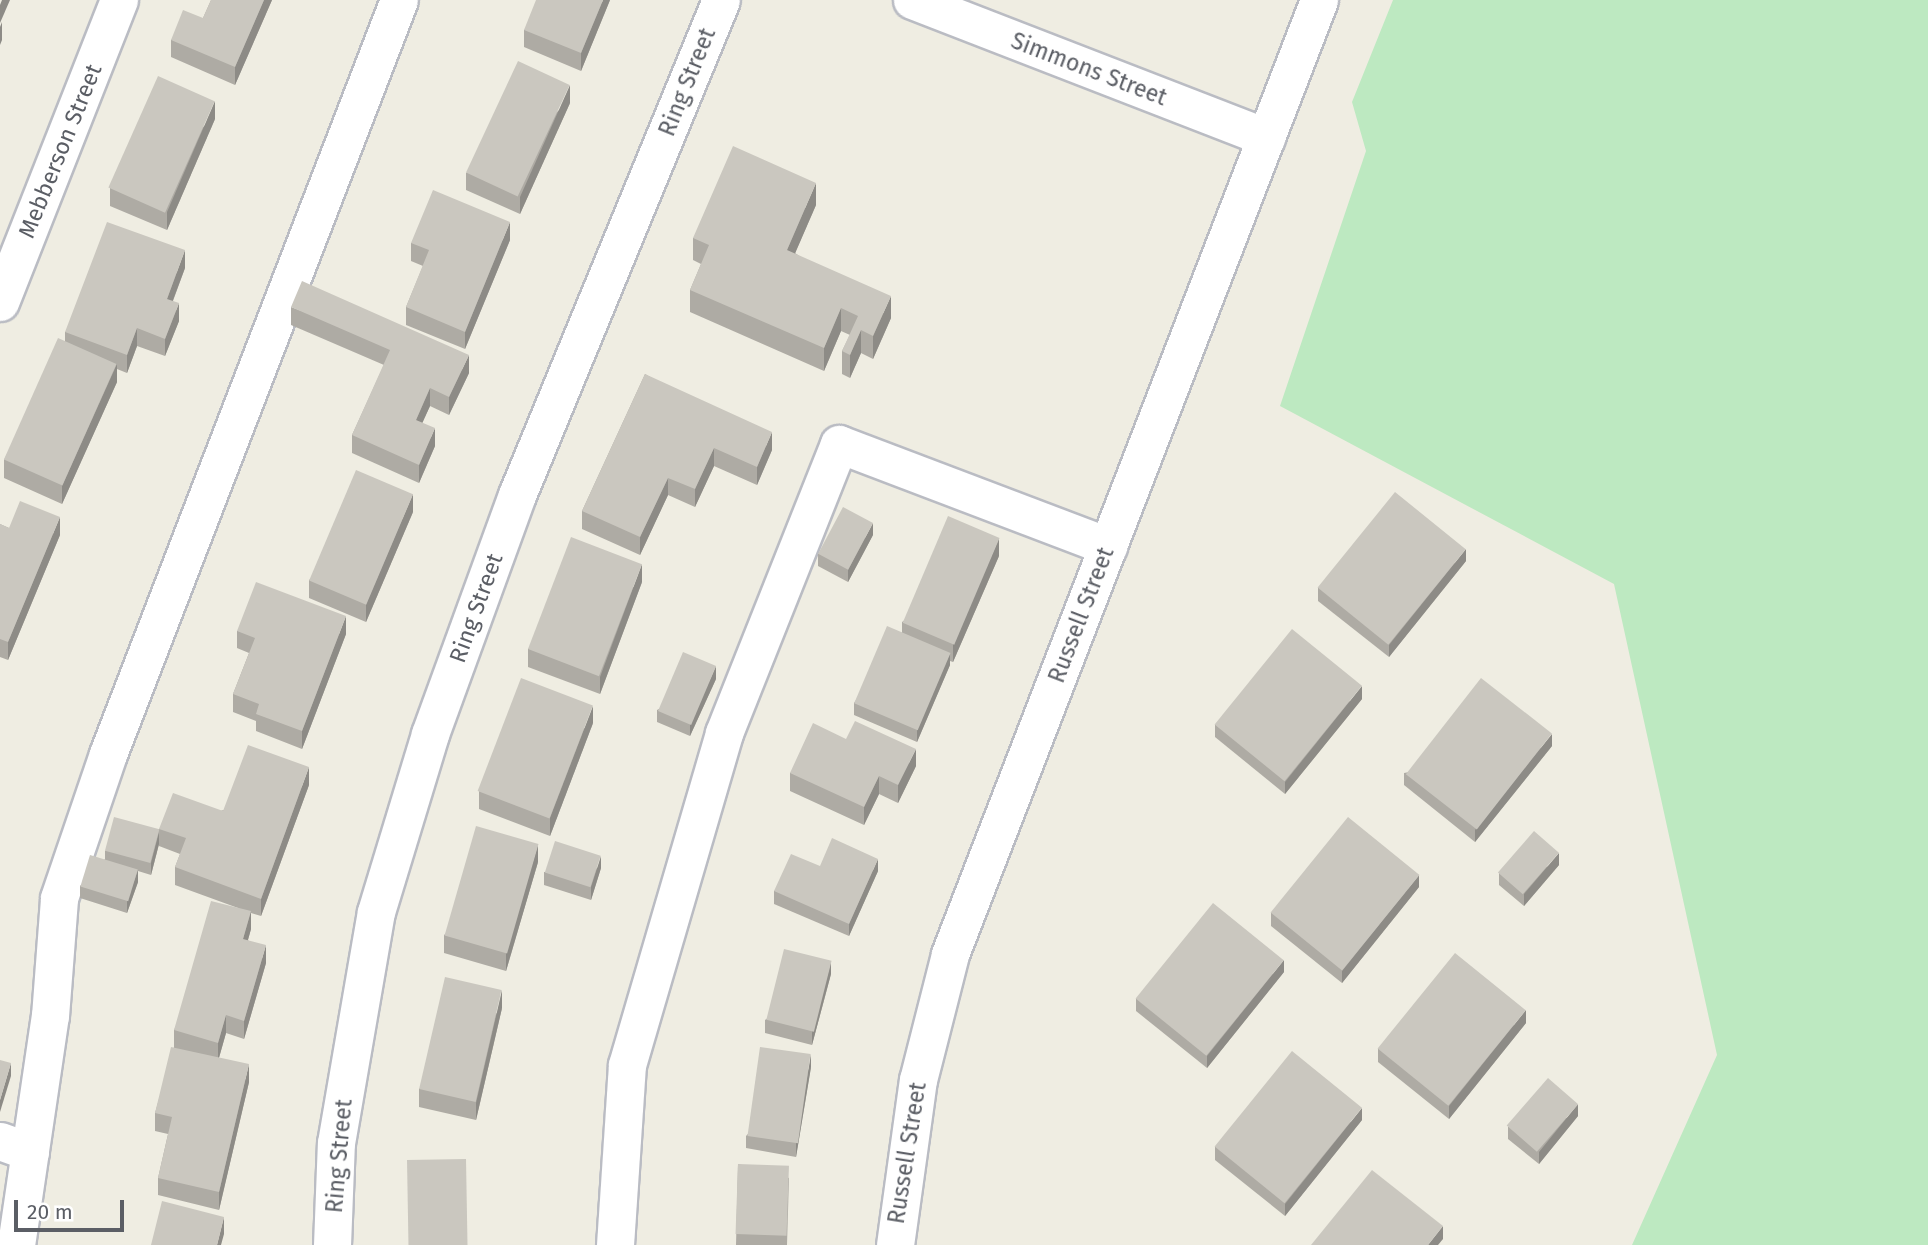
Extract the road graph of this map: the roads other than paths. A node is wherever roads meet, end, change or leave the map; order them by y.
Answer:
1 (119, 0) edge
2 (399, 0) edge
3 (721, 0) edge
4 (912, 0) edge
5 (1319, 0) edge
6 (1266, 137) junction
7 (0, 302) edge
8 (1108, 546) junction
9 (15, 1146) edge
10 (16, 1245) edge
11 (331, 1245) edge
12 (615, 1245) edge
13 (895, 1245) edge

1 - 7 street, Mebberson Street
2 - 9 street
3 - 11 street, Ring Street
4 - 6 street, Simmons Street
5 - 6 street, Russell Street
6 - 8 street, Russell Street
8 - 12 street
8 - 13 street, Russell Street
9 - 10 street

